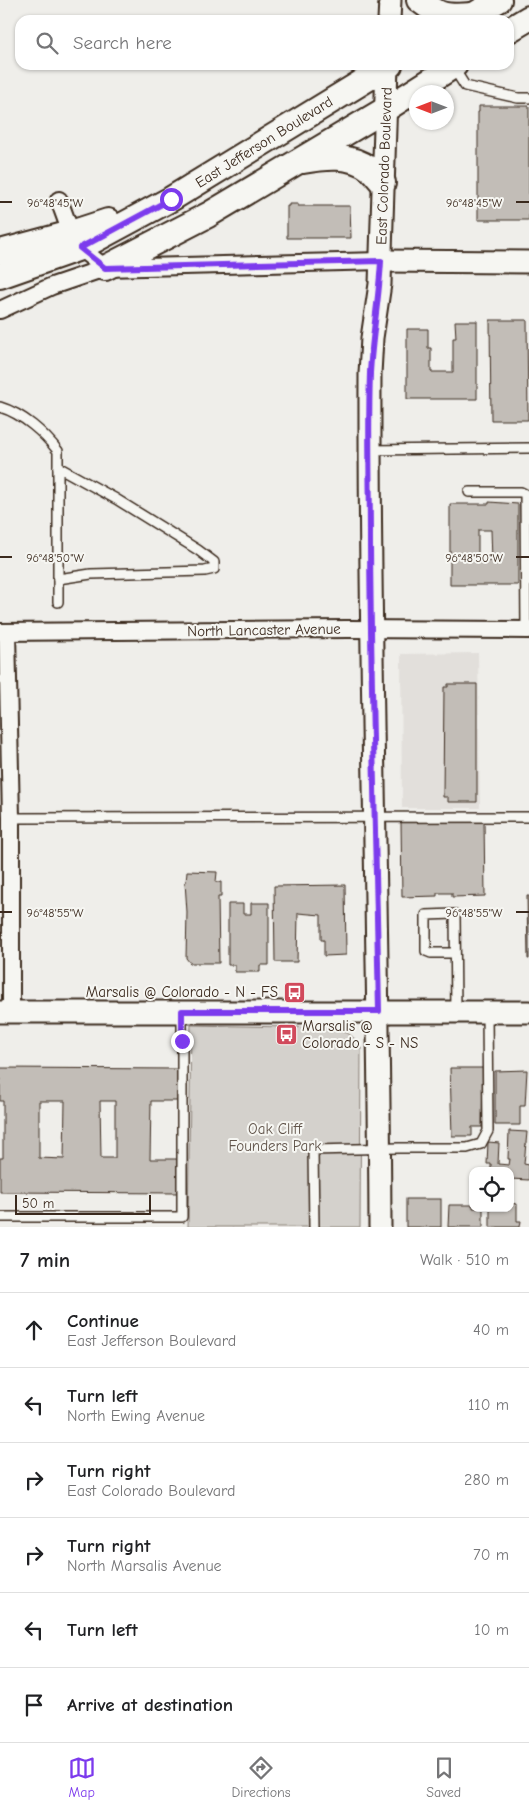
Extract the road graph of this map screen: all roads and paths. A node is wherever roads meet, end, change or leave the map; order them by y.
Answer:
1 (390, 0) edge
2 (419, 0) edge
3 (499, 0) edge
4 (389, 15) edge
5 (443, 15) edge
6 (473, 15) edge
7 (529, 18) edge
8 (514, 27) edge
9 (381, 70) edge
10 (388, 70) edge
11 (448, 70) edge
12 (456, 70) edge
13 (529, 98) edge
14 (386, 109) junction
15 (299, 161) junction
16 (383, 184) junction
17 (59, 200) dead end
18 (76, 241) junction
19 (0, 252) edge
20 (381, 261) junction
21 (529, 262) edge
22 (105, 268) junction
23 (0, 276) edge
24 (0, 310) edge
25 (0, 407) edge
26 (529, 448) edge
27 (370, 450) junction
28 (58, 467) junction
29 (469, 492) dead end
30 (58, 579) junction
31 (58, 602) dead end
32 (371, 630) junction
33 (527, 630) edge
34 (3, 632) edge
35 (376, 816) junction
36 (529, 817) edge
37 (11, 818) junction
38 (455, 953) junction
39 (182, 1011) junction
40 (379, 1011) junction
41 (456, 1011) junction
42 (4, 1012) edge
43 (487, 1012) junction
44 (529, 1012) edge
45 (380, 1149) junction
46 (0, 1217) edge
47 (314, 1227) edge
48 (380, 1227) edge

1 - 4 street
2 - 5 main road
3 - 6 main road
7 - 8 main road
9 - 18 main road, East Jefferson Boulevard
10 - 14 street, East Colorado Boulevard
11 - 14 main road
12 - 13 lane
14 - 15 main road
14 - 16 street, East Colorado Boulevard
15 - 16 main road
15 - 22 main road
16 - 20 street, East Colorado Boulevard
17 - 18 street
18 - 19 main road
18 - 22 street
18 - 23 main road
20 - 21 street
20 - 22 street
20 - 27 street, East Colorado Boulevard
22 - 24 street
25 - 28 lane
26 - 27 lane
27 - 32 street, East Colorado Boulevard
28 - 30 lane
28 - 30 lane
29 - 33 lane
30 - 31 lane
32 - 33 street, North Lancaster Avenue
32 - 34 street, North Lancaster Avenue
32 - 35 street, East Colorado Boulevard
34 - 37 street
35 - 36 lane
35 - 37 lane
35 - 40 street, East Colorado Boulevard
37 - 42 street
38 - 38 lane
38 - 41 lane
39 - 40 street
39 - 42 street
39 - 46 lane
40 - 41 street
40 - 45 street, East Colorado Boulevard
41 - 43 street
43 - 44 street
43 - 45 lane
45 - 47 lane
45 - 48 street, East Colorado Boulevard

